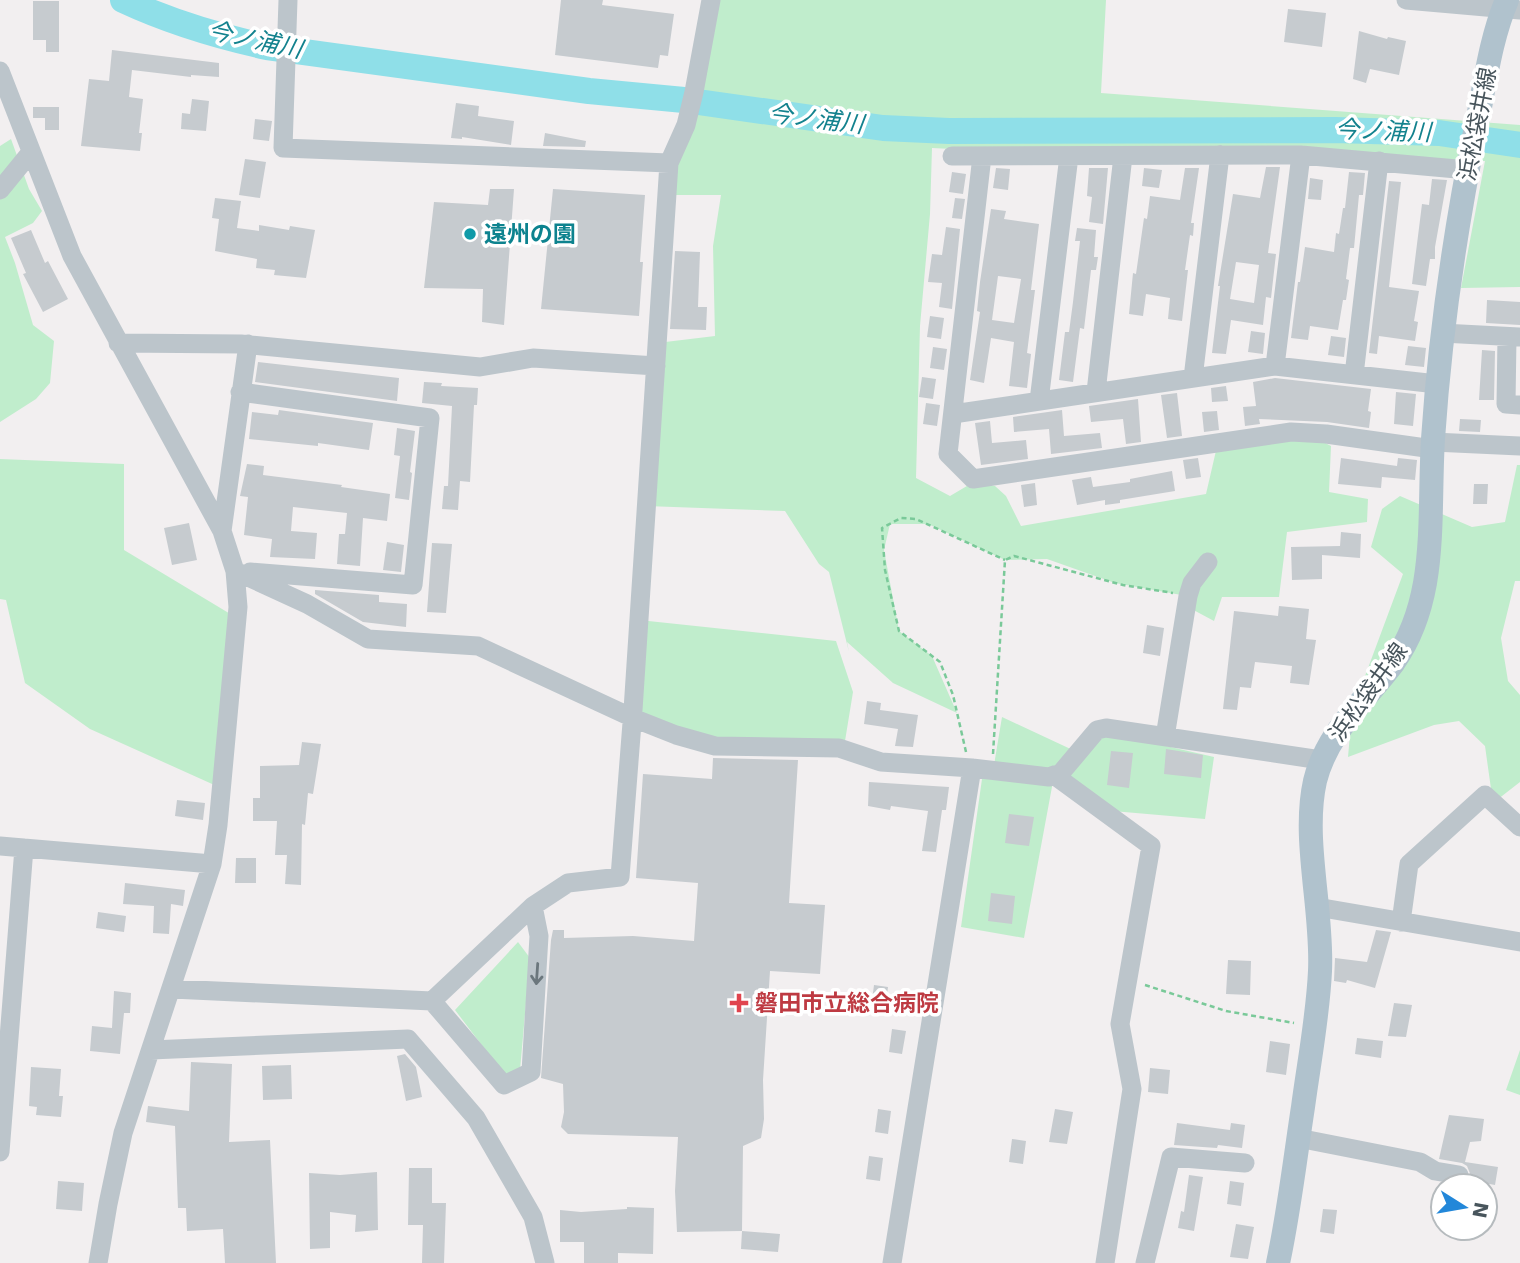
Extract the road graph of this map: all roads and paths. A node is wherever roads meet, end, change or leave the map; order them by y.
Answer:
1 (288, 0) edge
2 (711, 0) edge
3 (1406, 0) edge
4 (1510, 6) edge
5 (0, 71) edge
6 (1472, 147) junction
7 (31, 152) junction
8 (1220, 155) junction
9 (1301, 155) junction
10 (952, 156) dead end
11 (982, 156) junction
12 (1069, 156) junction
13 (1123, 156) junction
14 (1379, 161) junction
15 (669, 163) junction
16 (0, 190) edge
17 (1442, 333) junction
18 (1514, 337) edge
19 (118, 343) junction
20 (248, 344) junction
21 (656, 366) junction
22 (1275, 366) junction
23 (1354, 375) junction
24 (1193, 378) junction
25 (1437, 384) junction
26 (1096, 392) junction
27 (240, 393) junction
28 (1039, 401) junction
29 (1520, 405) edge
30 (953, 414) junction
31 (1433, 445) junction
32 (1520, 446) edge
33 (222, 531) junction
34 (1005, 560) junction
35 (1208, 562) dead end
36 (235, 571) junction
37 (1188, 596) junction
38 (633, 718) junction
39 (1165, 737) junction
40 (1321, 760) junction
41 (972, 768) junction
42 (993, 771) junction
43 (1054, 775) junction
44 (1520, 827) edge
45 (0, 846) edge
46 (24, 848) junction
47 (212, 864) junction
48 (533, 906) junction
49 (1317, 906) junction
50 (1401, 922) junction
51 (1520, 942) edge
52 (1128, 979) junction
53 (172, 989) junction
54 (432, 1001) junction
55 (1315, 1027) junction
56 (150, 1050) junction
57 (1298, 1138) junction
58 (0, 1152) edge
59 (1245, 1163) dead end
60 (1441, 1172) edge
61 (98, 1263) edge
62 (545, 1263) edge
63 (892, 1263) edge
64 (1105, 1263) edge
65 (1145, 1263) edge
66 (1278, 1263) edge

1 - 15 street
2 - 15 street
3 - 4 street
4 - 6 main road, 浜松袋井線
5 - 7 street
6 - 14 street
6 - 17 main road, 浜松袋井線
7 - 16 street
7 - 19 street
8 - 9 street
8 - 13 street
8 - 24 street
9 - 14 street
9 - 22 street
10 - 11 street
11 - 12 street
11 - 30 street
12 - 13 street
12 - 28 street
13 - 26 street
14 - 23 street
15 - 21 street
17 - 18 street
17 - 25 main road, 浜松袋井線
18 - 29 street
19 - 20 street
19 - 33 street
20 - 21 street
20 - 27 street
21 - 38 street
22 - 23 street
22 - 24 street
23 - 25 street
24 - 26 street
25 - 31 main road, 浜松袋井線
26 - 28 street
27 - 33 street
27 - 36 street
28 - 30 street
30 - 31 street
31 - 32 street
31 - 40 main road, 浜松袋井線
33 - 36 street
34 - 37 path
34 - 41 path
34 - 42 path
35 - 37 street
36 - 38 street
36 - 47 street
37 - 39 street
38 - 41 street
38 - 48 street
39 - 40 street
39 - 43 street
40 - 49 main road, 浜松袋井線
41 - 42 street
41 - 63 street
42 - 43 street
43 - 52 street
44 - 50 street
45 - 46 street
46 - 47 street
46 - 58 street
47 - 53 street
48 - 54 street
48 -> 54 street
49 - 50 street
49 - 55 main road, 浜松袋井線
50 - 51 street
52 - 55 path
52 - 64 street
53 - 54 street
53 - 56 street
55 - 57 main road, 浜松袋井線
56 - 61 street
56 - 62 street
57 - 60 street
57 - 66 main road, 浜松袋井線
59 - 65 street

